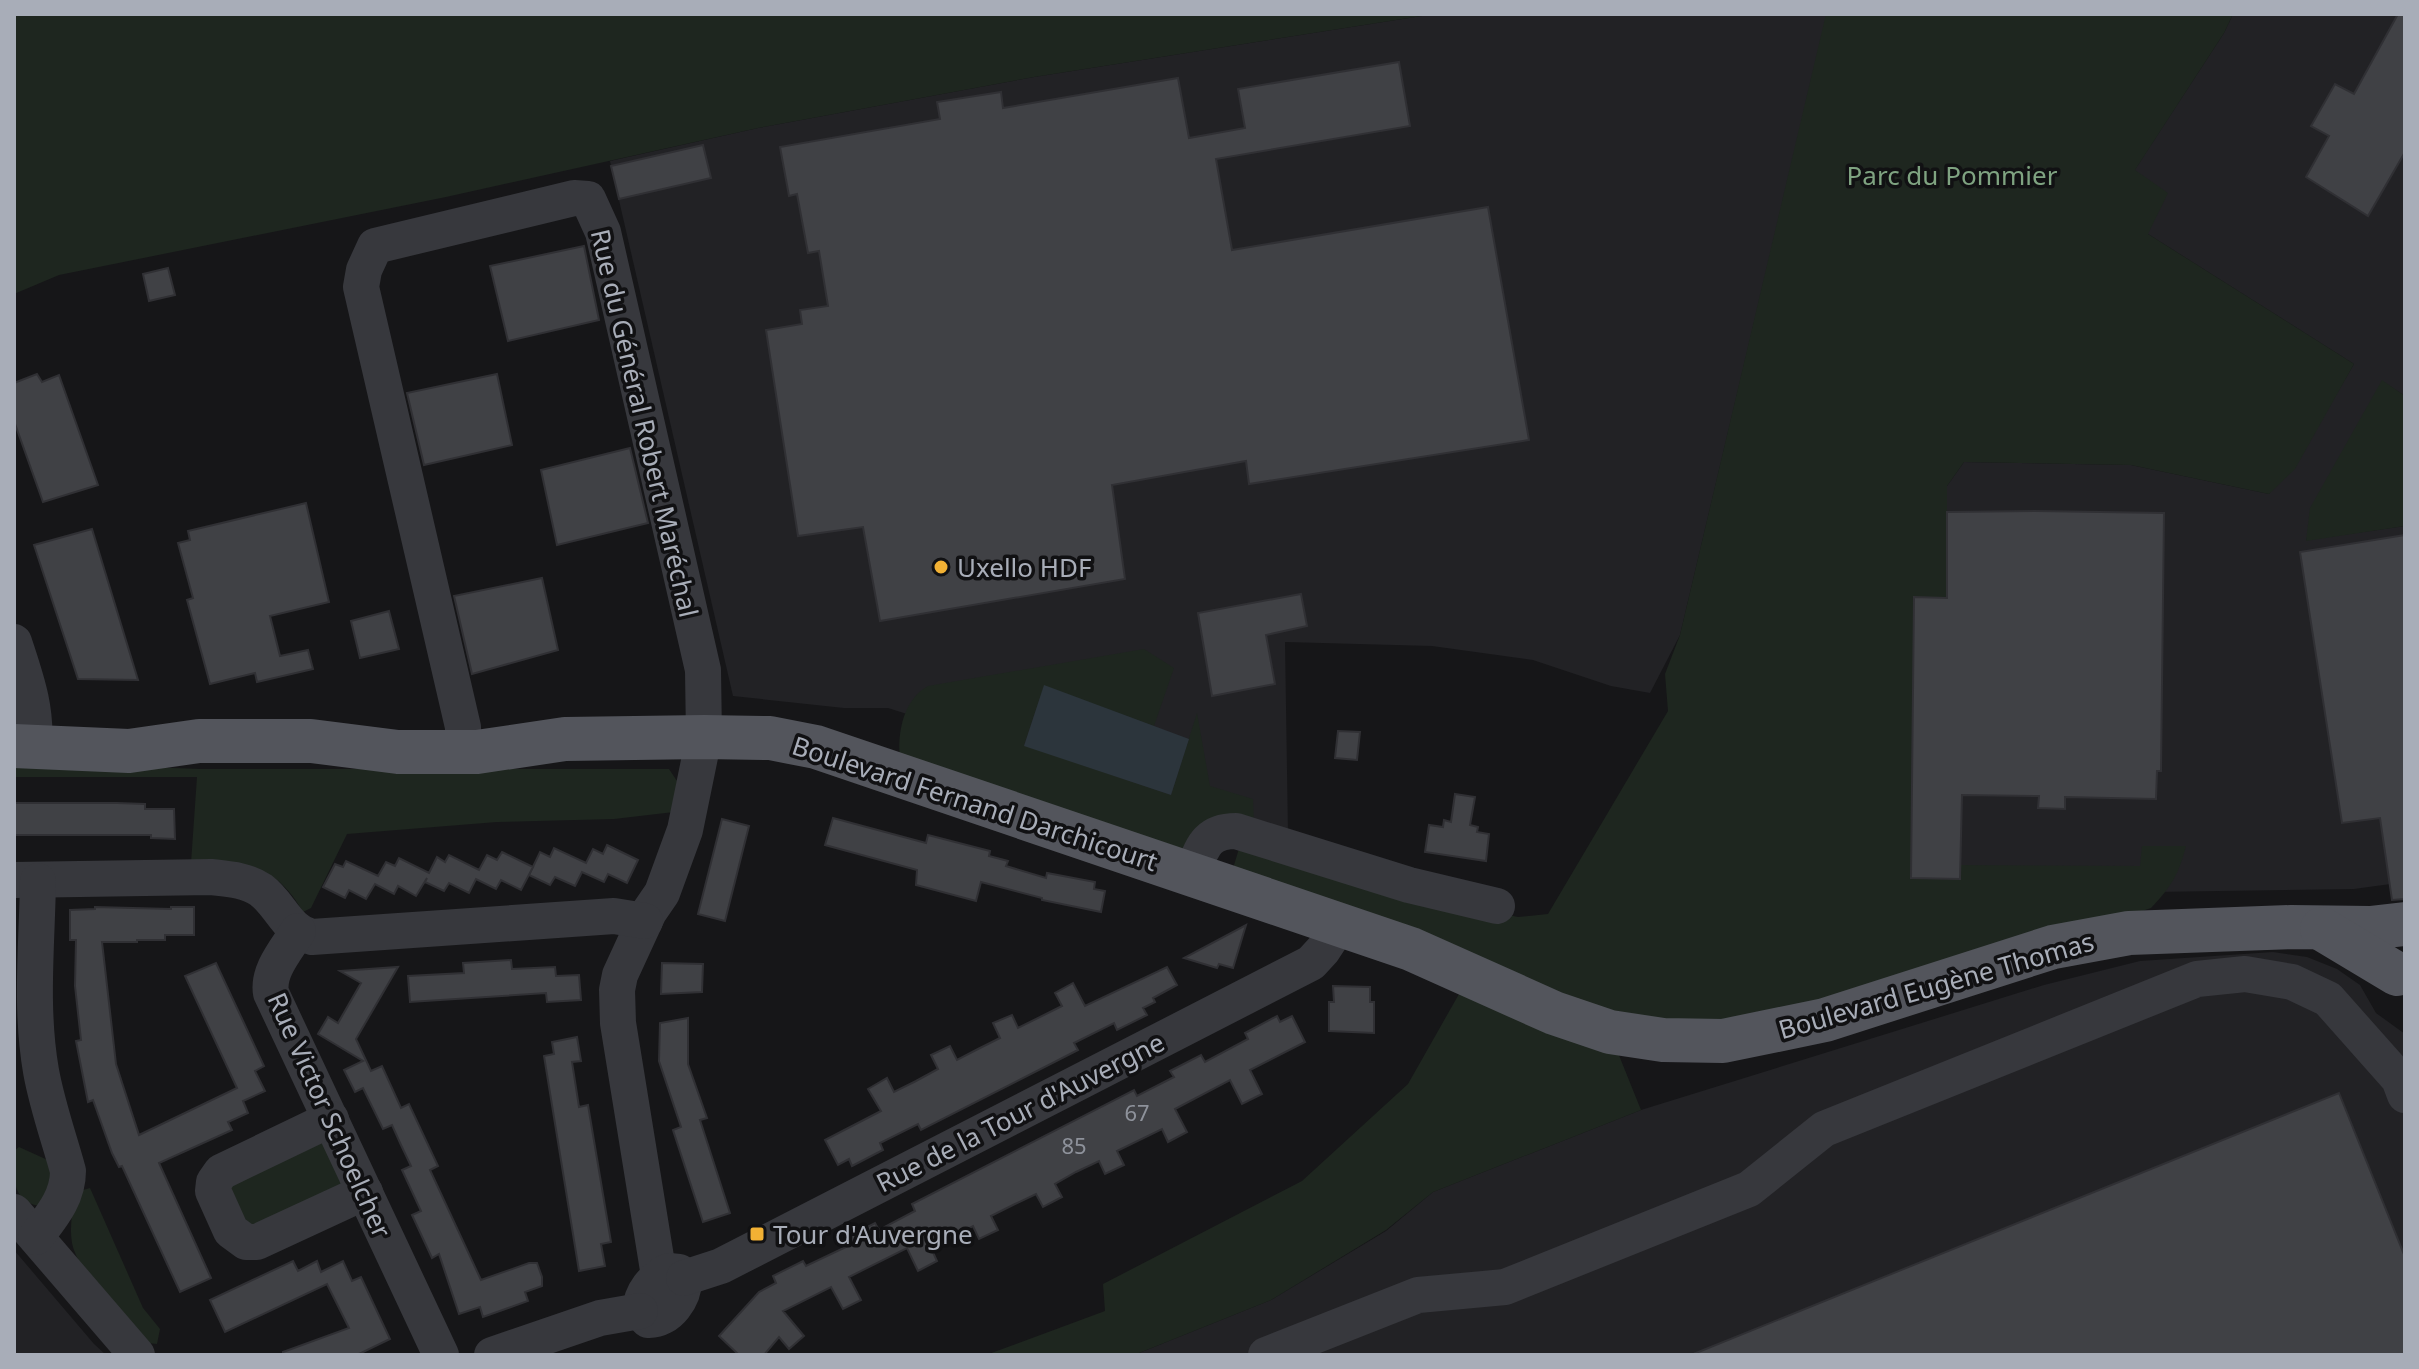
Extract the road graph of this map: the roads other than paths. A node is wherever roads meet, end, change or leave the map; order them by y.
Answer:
1 (14, 642) edge
2 (24, 734) edge
3 (704, 737) junction
4 (463, 740) junction
5 (1192, 873) junction
6 (26, 880) edge
7 (1497, 906) dead end
8 (645, 921) junction
9 (1340, 924) junction
10 (2405, 924) edge
11 (2322, 929) junction
12 (298, 931) junction
13 (2402, 967) edge
14 (2405, 1095) edge
15 (331, 1119) junction
16 (365, 1192) junction
17 (25, 1224) edge
18 (672, 1277) junction
19 (137, 1355) edge
20 (441, 1355) edge
21 (492, 1355) edge
22 (1266, 1355) edge

1 - 2 street
2 - 4 main road, Boulevard Fernand Darchicourt
3 - 4 main road, Boulevard Fernand Darchicourt
3 - 4 street, Rue du Général Robert Maréchal
3 - 5 main road, Boulevard Fernand Darchicourt
3 - 8 street
5 - 7 street, Boulevard Fernand Darchicourt
5 - 9 main road, Boulevard Fernand Darchicourt
6 - 12 street
6 - 17 street
8 - 12 street
8 - 18 street
9 - 11 main road, Boulevard Eugène Thomas
9 - 18 street, Rue de la Tour d'Auvergne
10 - 11 main road, Boulevard Eugène Thomas
11 - 13 main road, Boulevard Eugène Thomas
12 - 15 street, Rue Victor Schoelcher
14 - 22 street
15 - 16 street, Rue Victor Schoelcher
15 - 16 street
16 - 20 street, Rue Victor Schoelcher
17 - 19 street
18 - 21 street

